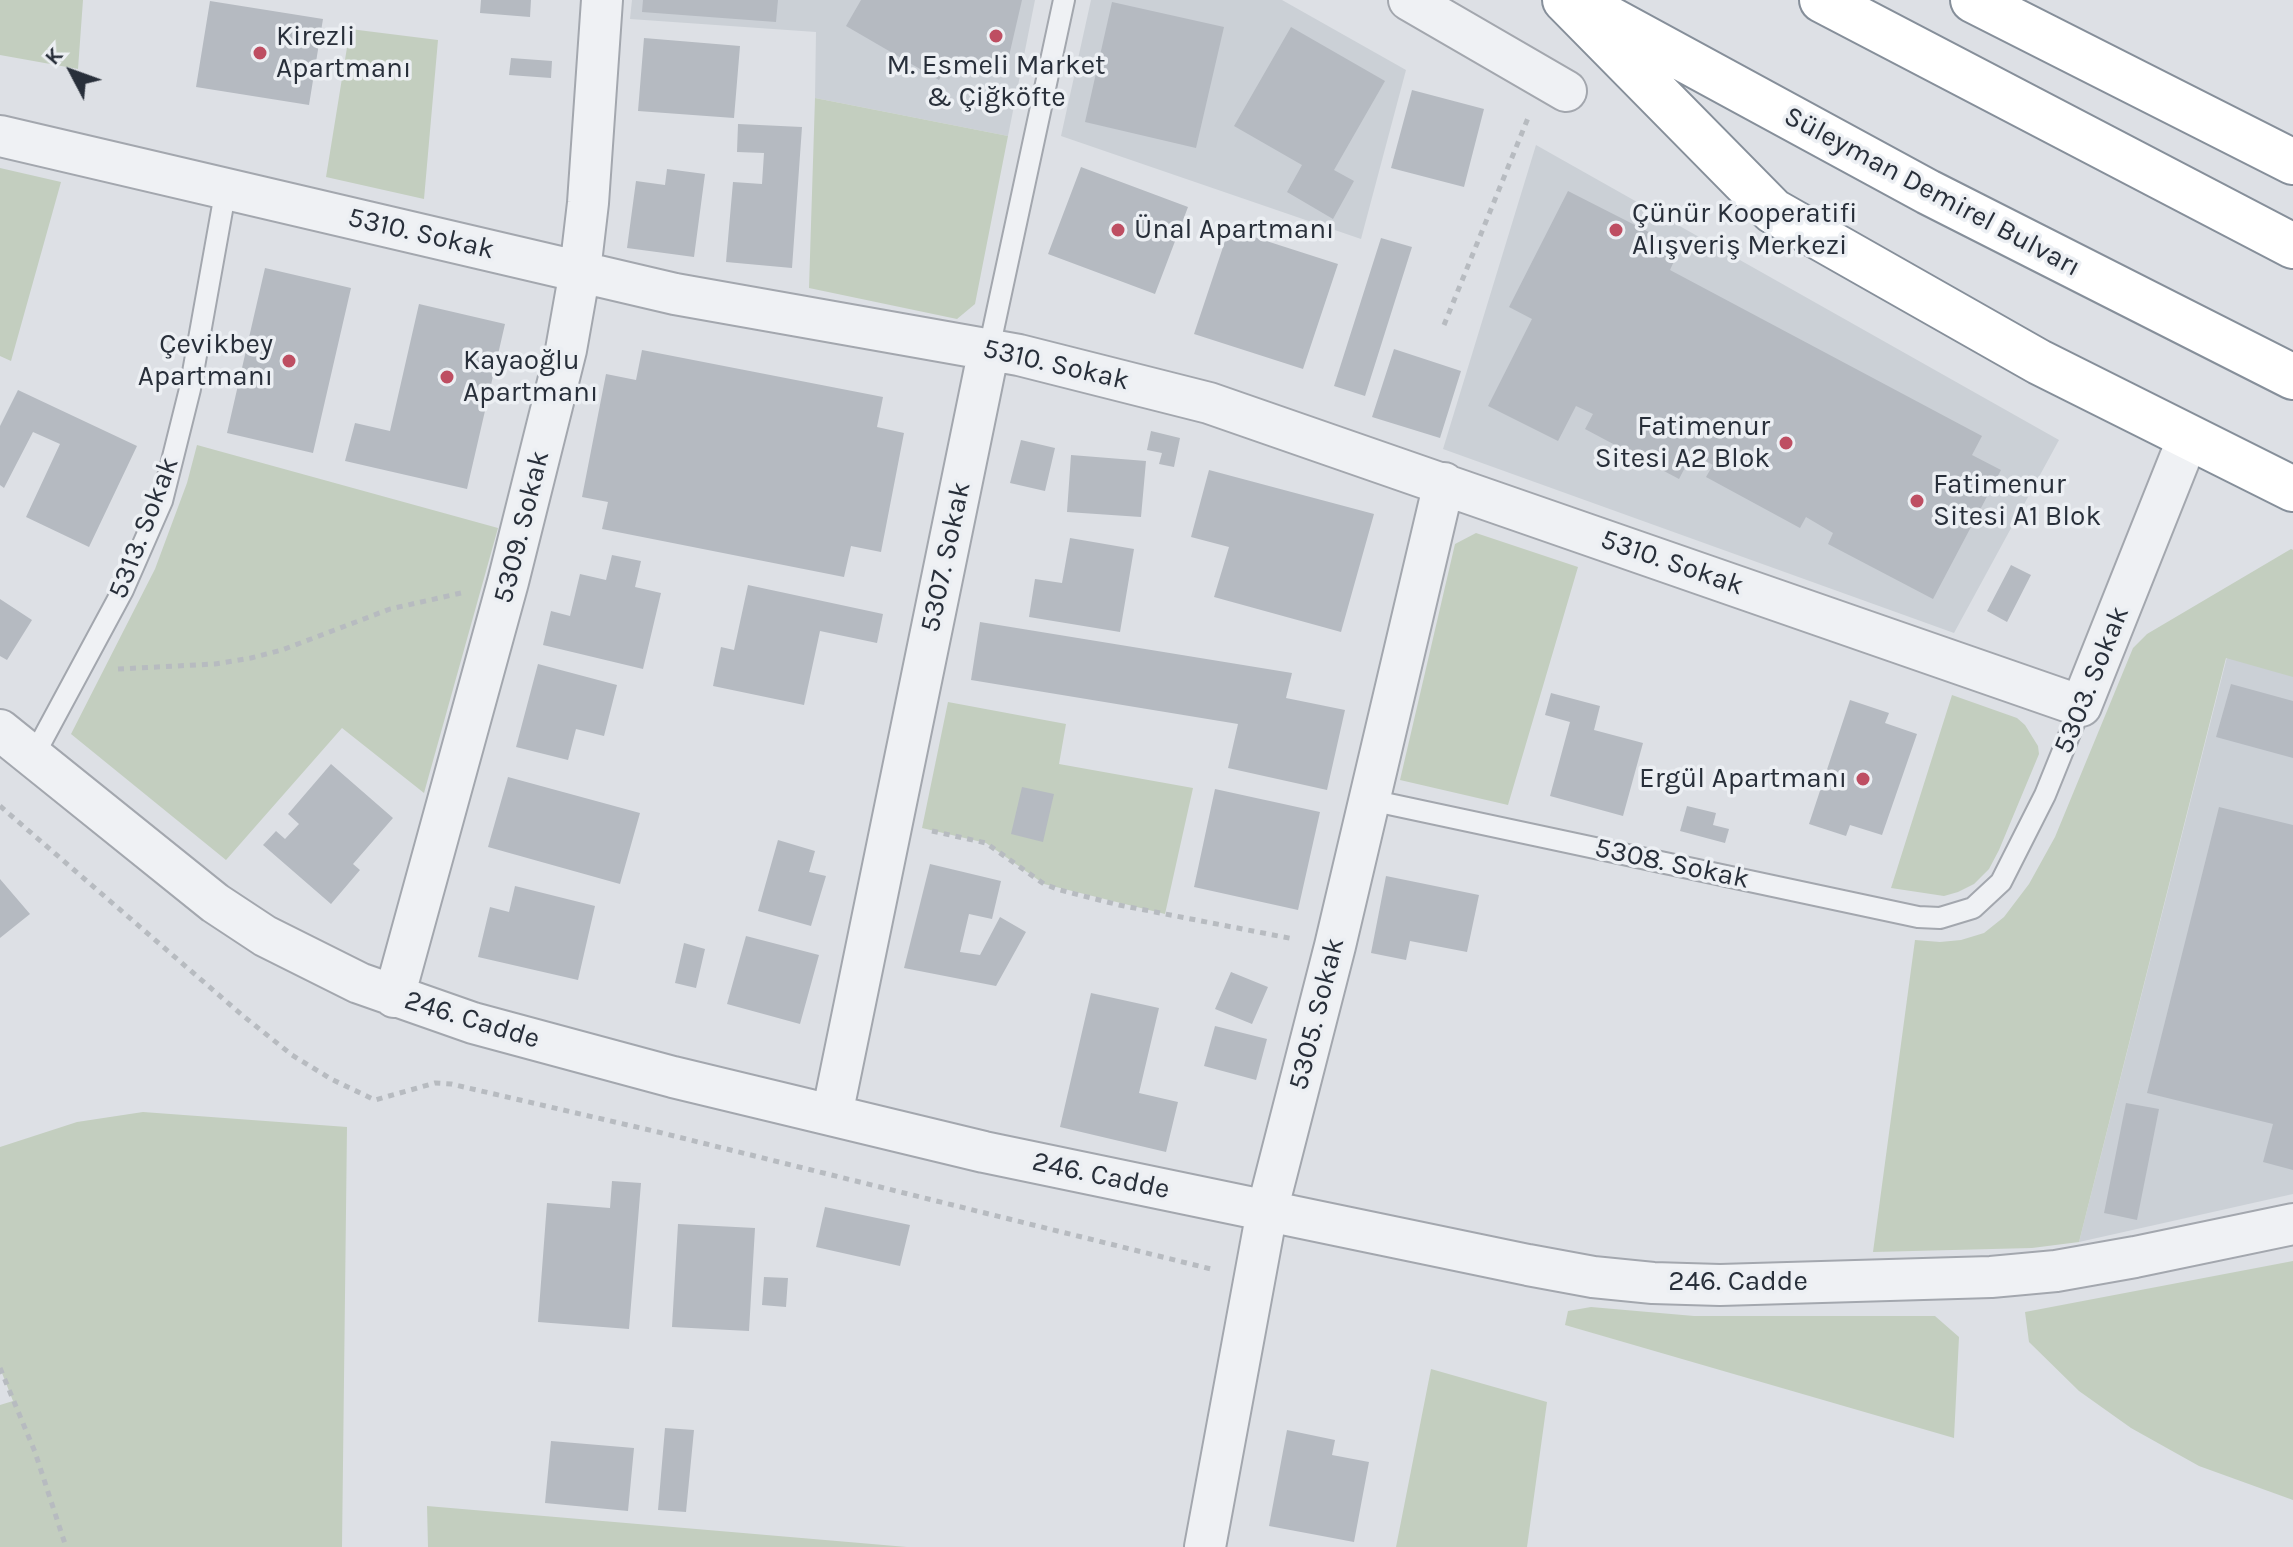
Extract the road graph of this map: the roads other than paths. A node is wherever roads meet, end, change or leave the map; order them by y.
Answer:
1 (602, 0) edge
2 (1064, 0) edge
3 (1409, 0) edge
4 (1565, 0) edge
5 (1575, 0) edge
6 (1822, 0) edge
7 (1973, 0) edge
8 (1553, 83) road end
9 (0, 136) edge
10 (2293, 162) edge
11 (226, 188) junction
12 (2293, 246) edge
13 (580, 271) junction
14 (989, 349) junction
15 (2293, 377) edge
16 (2188, 438) junction
17 (1444, 483) junction
18 (2293, 489) edge
19 (2081, 706) junction
20 (0, 730) edge
21 (33, 757) junction
22 (1370, 800) junction
23 (1973, 908) joint
24 (394, 997) junction
25 (832, 1115) junction
26 (1267, 1211) junction
27 (2293, 1224) edge
28 (1205, 1547) edge

1 - 13 street, 5309. Sokak
2 - 14 lane, 5307. Sokak
3 - 8 street
4 - 16 highway
5 - 15 highway, Süleyman Demirel Bulvarı
6 - 12 highway
7 - 10 highway
9 - 11 street, 5310. Sokak
11 - 13 street, 5310. Sokak
11 - 21 lane, 5313. Sokak
13 - 14 street, 5310. Sokak
13 - 24 street, 5309. Sokak
14 - 17 street, 5310. Sokak
14 - 25 street, 5307. Sokak
16 - 18 highway
16 - 19 street, 5303. Sokak
17 - 19 street, 5310. Sokak
17 - 22 street, 5305. Sokak
19 - 23 lane, 5303. Sokak
20 - 21 street, 246. Cadde
21 - 24 street, 246. Cadde
22 - 23 lane, 5308. Sokak
22 - 26 street, 5305. Sokak
24 - 25 street, 246. Cadde
25 - 26 street, 246. Cadde
26 - 27 street, 246. Cadde
26 - 28 street, 5305. Sokak

